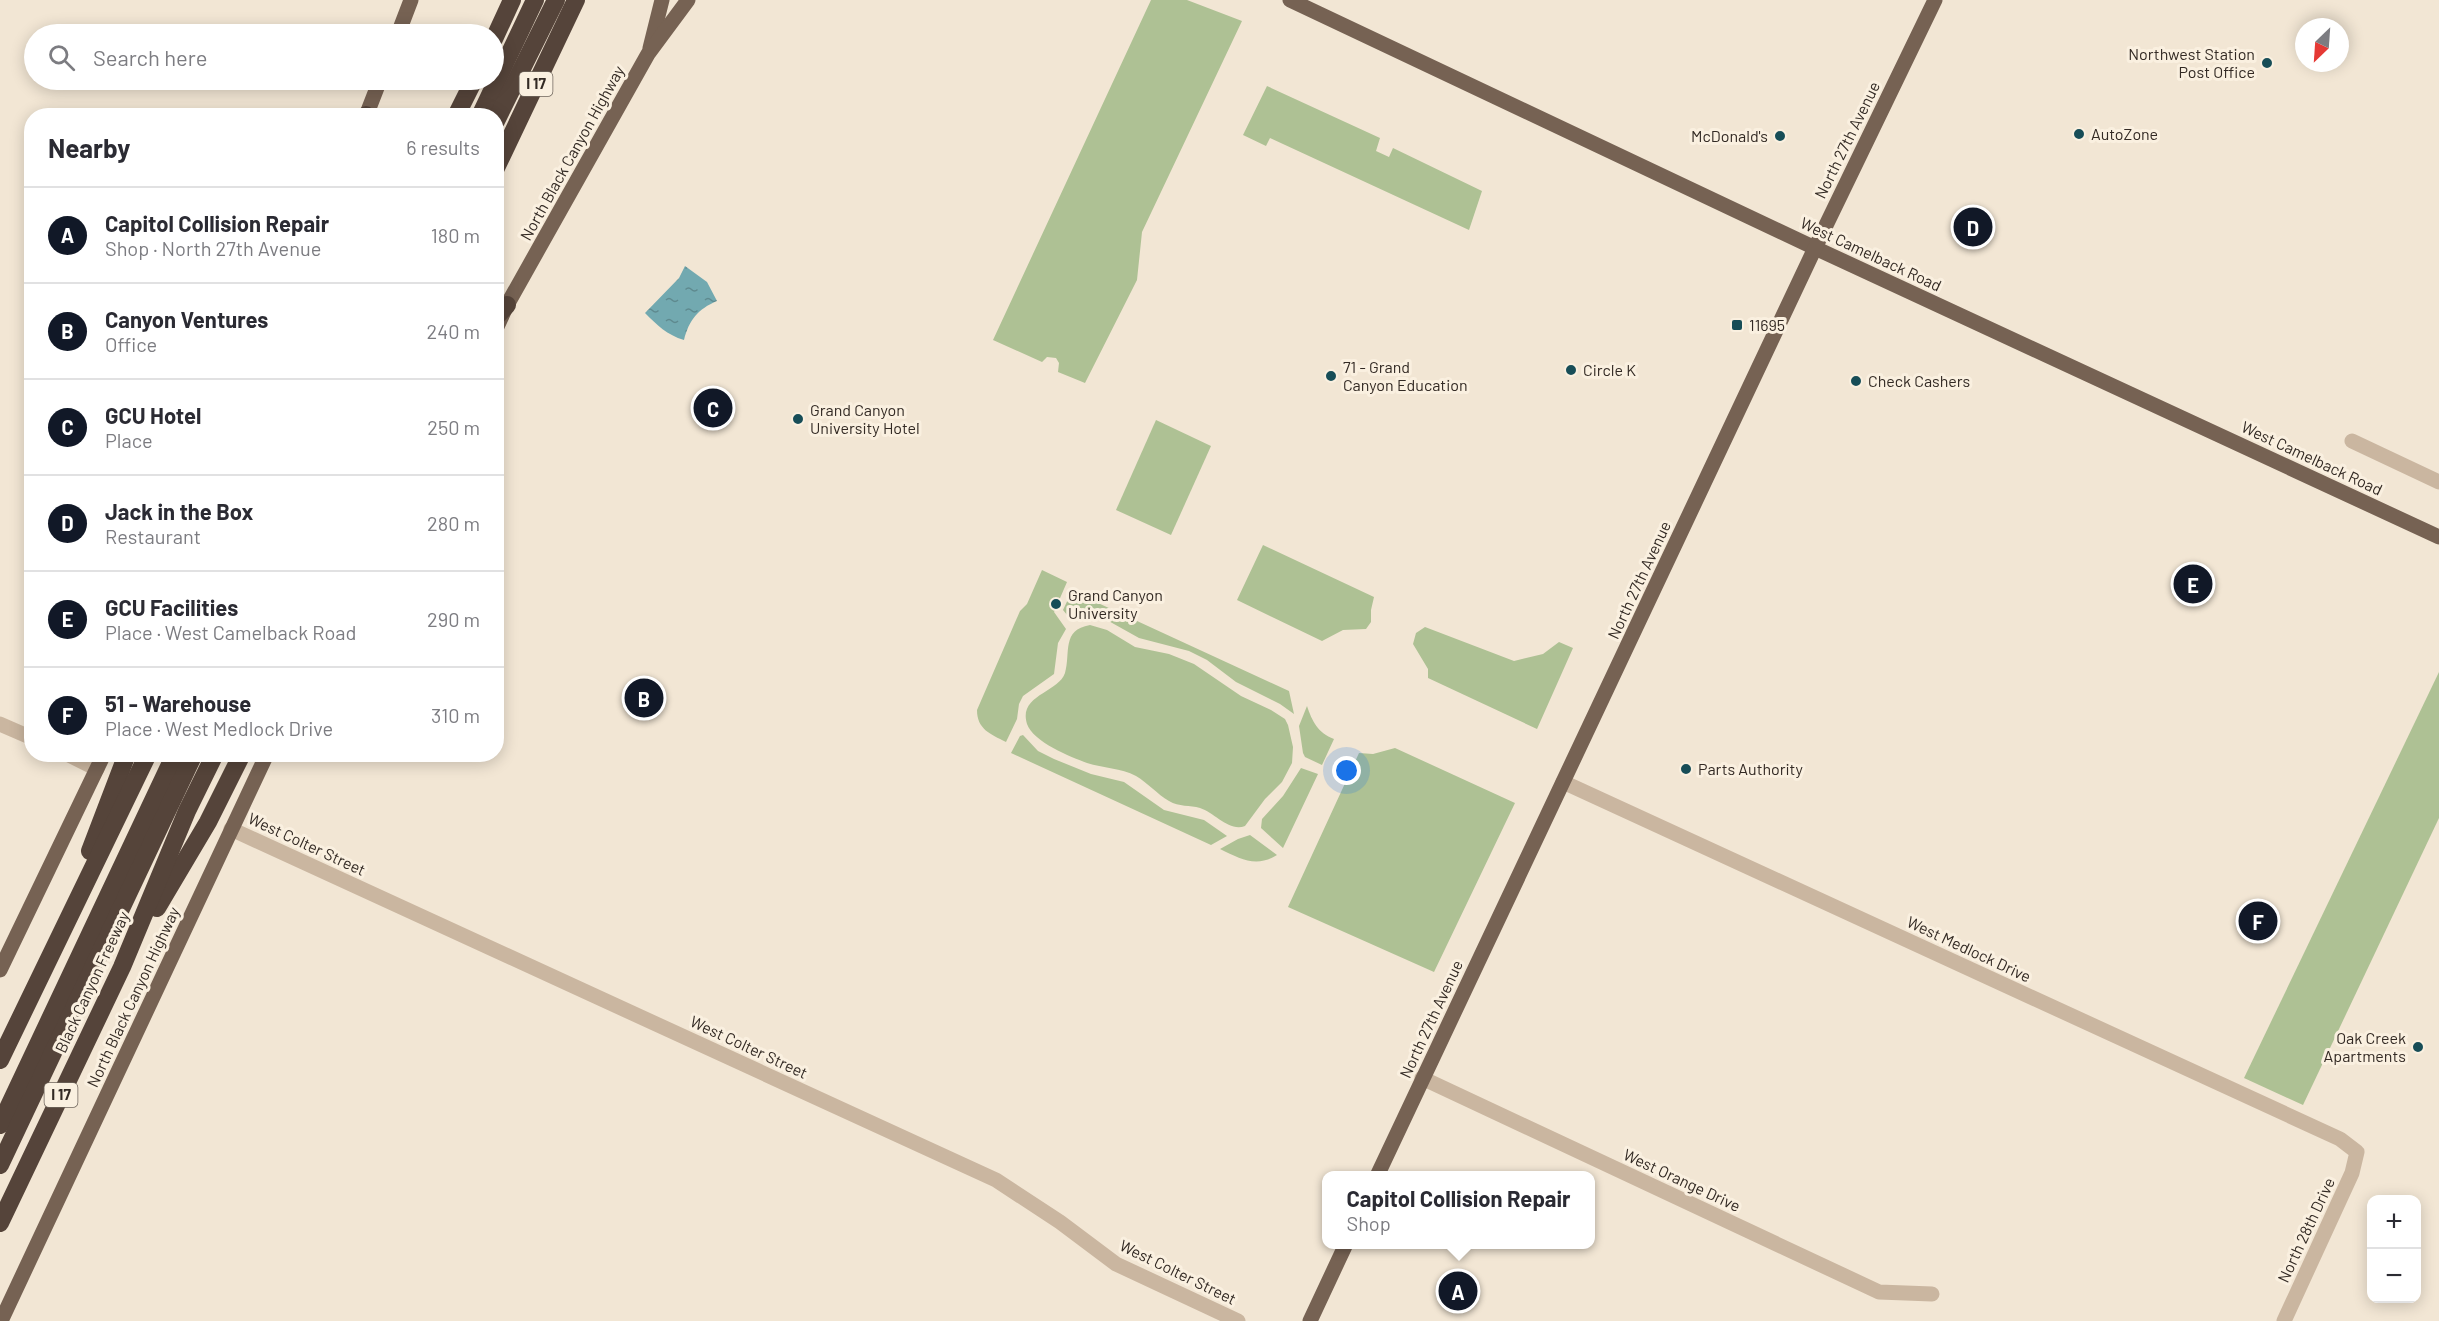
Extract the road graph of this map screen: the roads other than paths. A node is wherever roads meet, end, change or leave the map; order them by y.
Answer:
1 (411, 0) edge
2 (512, 0) edge
3 (536, 0) edge
4 (556, 0) edge
5 (576, 0) edge
6 (662, 0) edge
7 (688, 0) edge
8 (1290, 0) edge
9 (1935, 0) edge
10 (402, 24) edge
11 (501, 24) edge
12 (648, 54) junction
13 (504, 66) edge
14 (376, 90) edge
15 (469, 90) edge
16 (493, 90) edge
17 (369, 108) edge
18 (460, 108) edge
19 (484, 108) edge
20 (502, 108) edge
21 (504, 151) edge
22 (1815, 248) junction
23 (504, 307) edge
24 (2352, 441) dead end
25 (2439, 482) edge
26 (2439, 537) edge
27 (0, 724) edge
28 (24, 734) edge
29 (101, 762) edge
30 (124, 762) edge
31 (144, 762) edge
32 (171, 762) edge
33 (190, 762) edge
34 (211, 762) edge
35 (238, 762) edge
36 (263, 762) edge
37 (1563, 782) junction
38 (231, 829) junction
39 (61, 931) junction
40 (122, 967) junction
41 (0, 970) edge
42 (0, 1060) edge
43 (1422, 1078) junction
44 (0, 1125) edge
45 (2357, 1152) joint
46 (0, 1165) edge
47 (1379, 1171) edge
48 (0, 1224) edge
49 (1344, 1249) edge
50 (1932, 1294) dead end
51 (2, 1321) edge
52 (1238, 1321) edge
53 (1310, 1321) edge
54 (2284, 1321) edge

1 - 10 main road
2 - 11 highway
3 - 13 highway
4 - 20 highway
5 - 21 highway, I 17
6 - 12 main road
7 - 12 main road, North Black Canyon Highway
8 - 22 main road, West Camelback Road
9 - 22 main road, North 27th Avenue
12 - 23 main road, North Black Canyon Highway
14 - 17 main road
15 - 18 highway
16 - 19 highway
22 - 26 main road, West Camelback Road
22 - 37 main road, North 27th Avenue
24 - 25 street, West Camelback Road
27 - 28 street
29 - 41 main road
30 - 39 highway
31 - 39 highway
32 - 44 highway
33 - 46 highway
34 - 40 highway, Black Canyon Freeway / I 17
35 - 40 highway
36 - 38 main road, North Black Canyon Highway
37 - 43 main road, North 27th Avenue
37 - 45 street, West Medlock Drive
38 - 51 main road, North Black Canyon Highway
38 - 52 street, West Colter Street
39 - 42 highway
40 - 48 highway, Black Canyon Freeway / I 17
43 - 47 main road, North 27th Avenue
43 - 50 street, West Orange Drive
45 - 54 street, North 28th Drive
49 - 53 main road

